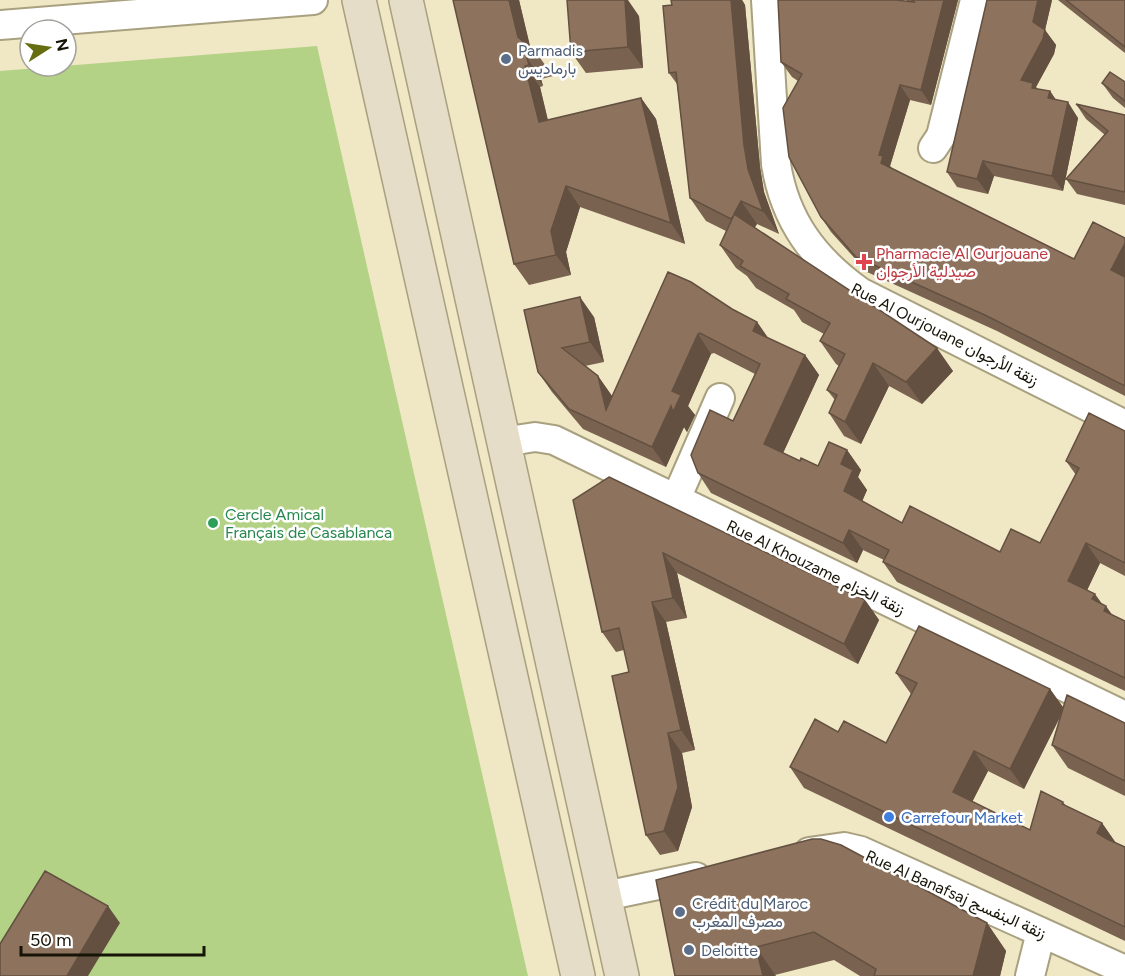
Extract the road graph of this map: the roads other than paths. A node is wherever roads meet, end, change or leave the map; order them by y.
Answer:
1 (313, 0) edge
2 (359, 0) edge
3 (406, 0) edge
4 (766, 0) edge
5 (975, 0) edge
6 (0, 25) edge
7 (933, 148) dead end
8 (720, 398) dead end
9 (1125, 425) edge
10 (503, 442) junction
11 (676, 499) junction
12 (1125, 716) edge
13 (782, 858) edge
14 (725, 870) edge
15 (605, 896) junction
16 (1041, 932) junction
17 (1125, 970) edge
18 (578, 976) edge
19 (622, 976) edge
20 (1030, 976) edge

1 - 6 street
2 - 18 main road
3 - 10 main road
4 - 9 street, Rue Al Ourjouane زنقة الأرجوان
5 - 7 street
8 - 11 street
10 - 11 street, Rue Al Khouzame زنقة الخزام
10 - 15 main road
11 - 12 street, Rue Al Khouzame زنقة الخزام
13 - 16 street, Rue Al Banafsaj زنقة البنفسج
14 - 15 street
15 - 19 main road
16 - 17 street, Rue Al Banafsaj زنقة البنفسج
16 - 20 street

